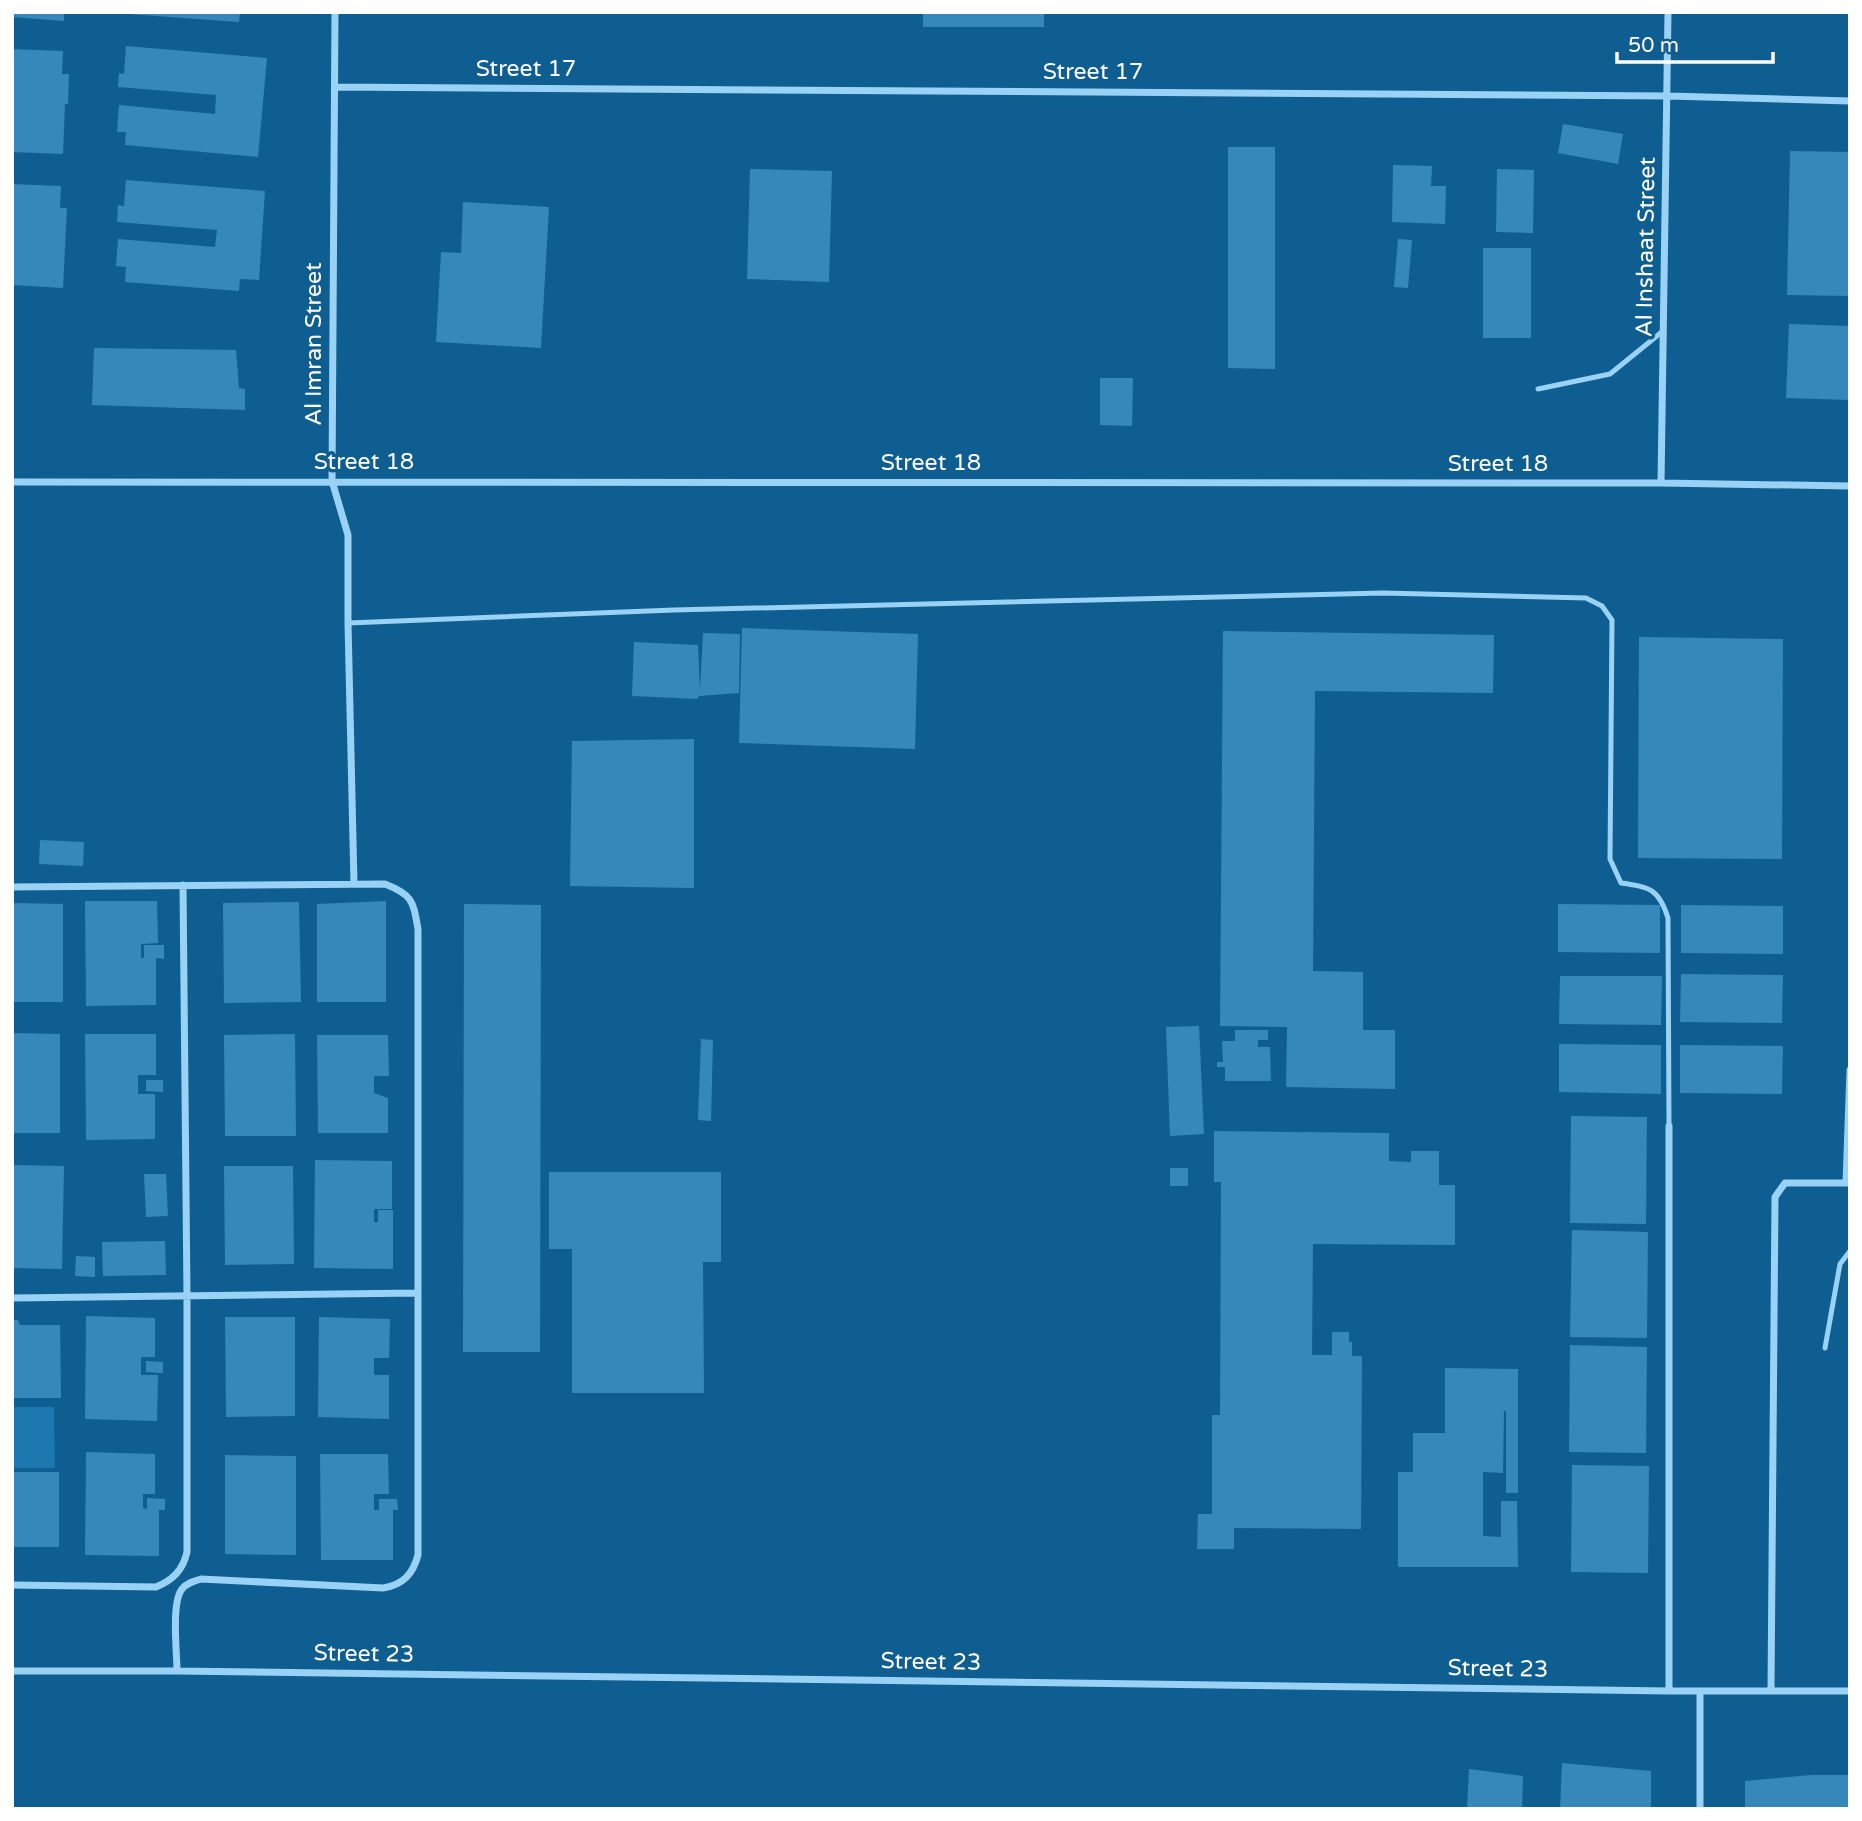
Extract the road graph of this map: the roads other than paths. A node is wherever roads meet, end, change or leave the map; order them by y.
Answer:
1 (335, 12) edge
2 (1668, 12) edge
3 (335, 87) junction
4 (1668, 96) junction
5 (1850, 101) edge
6 (1663, 331) junction
7 (1538, 389) dead end
8 (332, 481) junction
9 (12, 482) edge
10 (1661, 483) junction
11 (1850, 486) edge
12 (348, 623) junction
13 (355, 884) junction
14 (183, 886) junction
15 (12, 887) edge
16 (1850, 1070) edge
17 (1849, 1082) edge
18 (1669, 1126) joint
19 (1848, 1183) edge
20 (1850, 1251) edge
21 (418, 1293) junction
22 (187, 1296) junction
23 (12, 1298) edge
24 (1825, 1348) dead end
25 (12, 1585) edge
26 (12, 1671) edge
27 (177, 1671) junction
28 (1771, 1690) junction
29 (1669, 1691) junction
30 (1700, 1691) junction
31 (1850, 1691) edge
32 (1700, 1809) edge

1 - 3 street, Al Imran Street
2 - 4 street, Al Inshaat Street
3 - 4 street, Street 17
3 - 8 street, Al Imran Street
4 - 5 street, Street 17
4 - 6 street, Al Inshaat Street
6 - 7 lane
6 - 10 street, Al Inshaat Street
8 - 9 street, Street 18
8 - 10 street, Street 18
8 - 12 street, Al Imran Street
10 - 11 street, Street 18
12 - 13 street, Al Imran Street
12 - 18 lane
13 - 14 street
13 - 21 street
14 - 15 street
14 - 22 street
16 - 17 street
17 - 19 street
18 - 29 street
19 - 28 street
20 - 24 lane
21 - 22 street
21 - 27 street
22 - 23 street
22 - 25 street
26 - 27 street, Street 23
27 - 29 street, Street 23
28 - 30 street, Street 23
28 - 31 street, Street 23
29 - 30 street, Street 23
30 - 32 street

